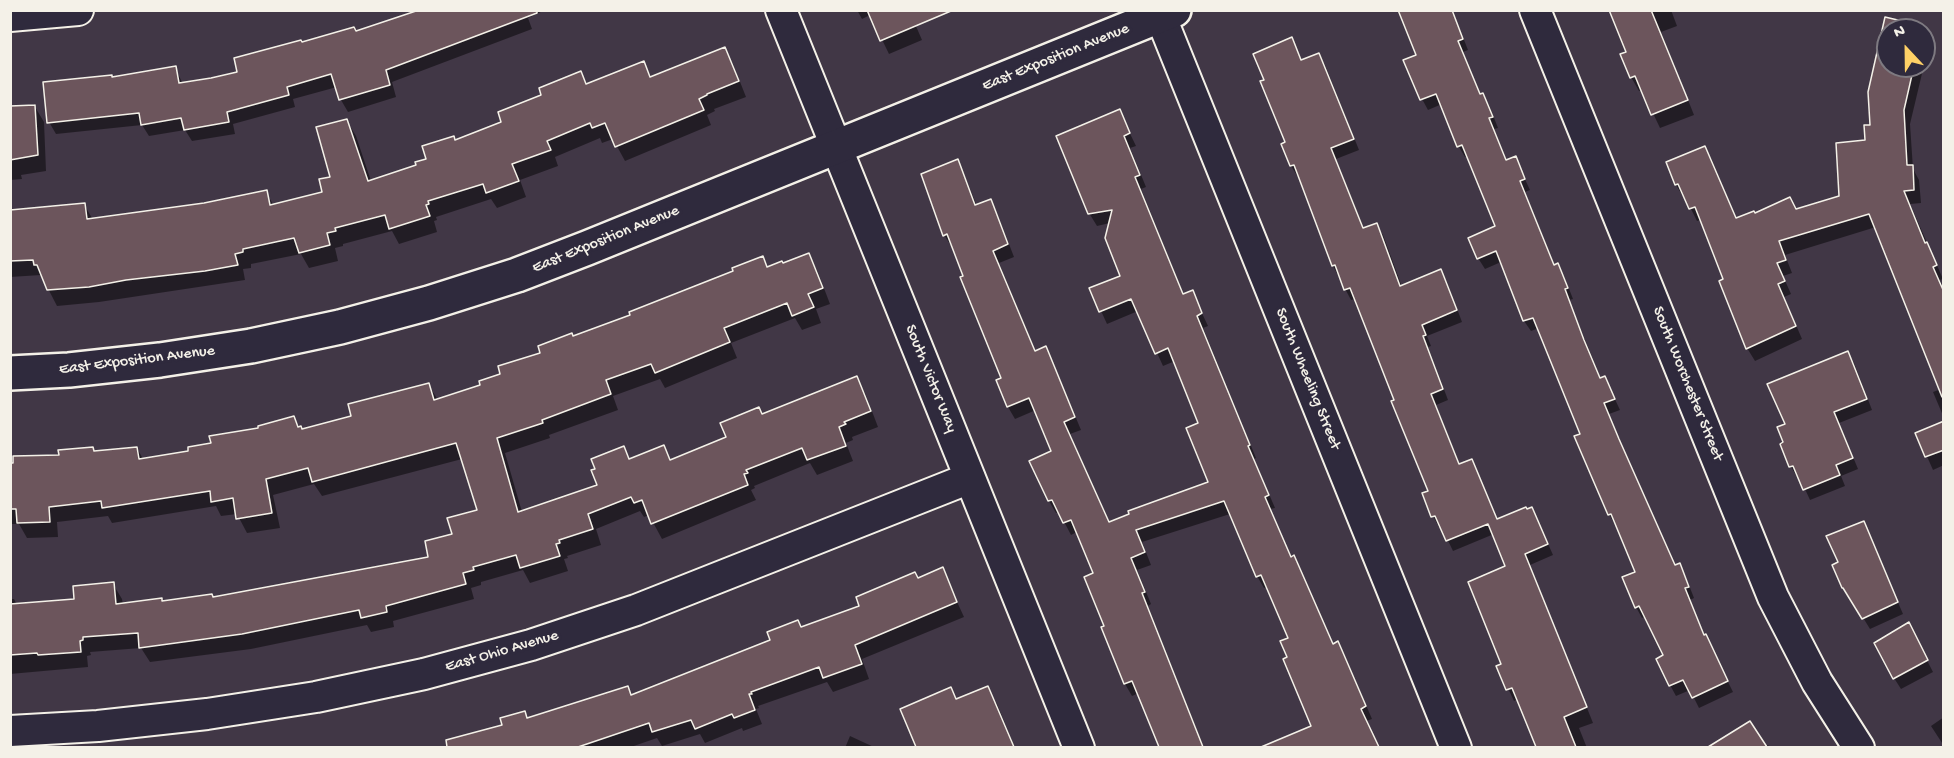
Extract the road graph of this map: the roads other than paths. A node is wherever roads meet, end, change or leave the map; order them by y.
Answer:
1 (78, 10) edge
2 (781, 10) edge
3 (1536, 10) edge
4 (1164, 12) edge
5 (10, 16) edge
6 (836, 147) junction
7 (10, 373) edge
8 (970, 478) junction
9 (10, 731) edge
10 (1079, 747) edge
11 (1456, 747) edge
12 (1859, 747) edge

1 - 5 street
2 - 6 street, South Victor Way
3 - 12 street, South Worchester Street
4 - 6 street, East Exposition Avenue
4 - 11 street, South Wheeling Street
6 - 7 street, East Exposition Avenue
6 - 8 street, South Victor Way
8 - 9 street, East Ohio Avenue
8 - 10 street, South Victor Way

